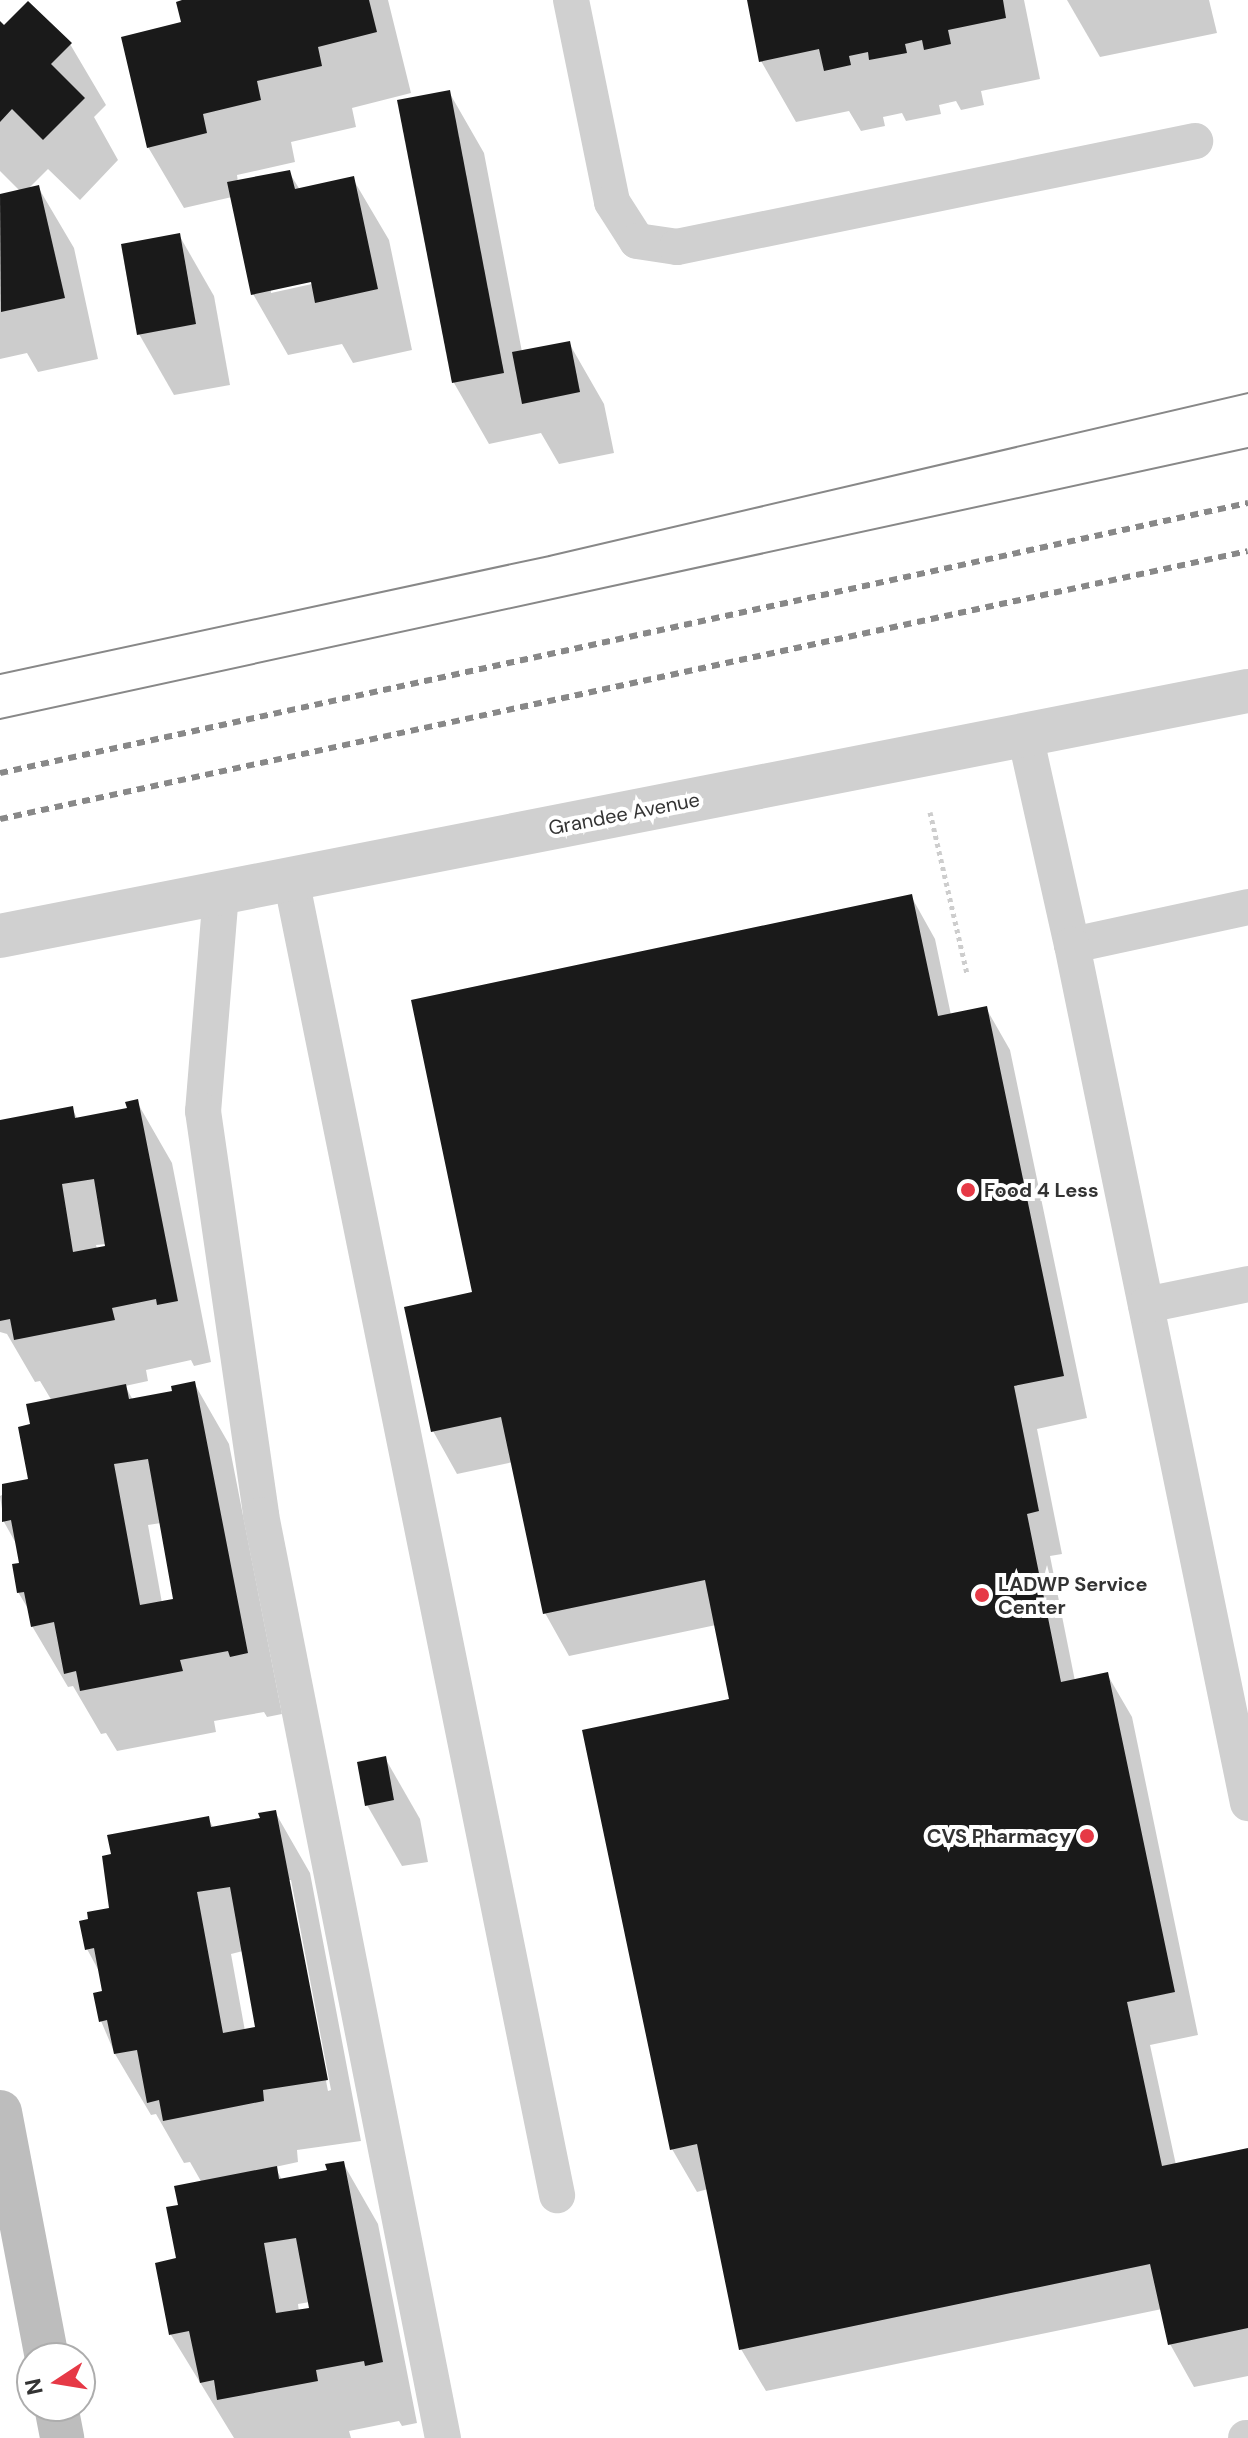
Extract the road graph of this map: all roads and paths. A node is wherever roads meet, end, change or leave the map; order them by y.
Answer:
1 (571, 0) edge
2 (1195, 141) dead end
3 (1248, 691) edge
4 (1025, 735) junction
5 (916, 757) junction
6 (291, 879) junction
7 (221, 893) junction
8 (1248, 907) edge
9 (0, 936) edge
10 (1072, 945) junction
11 (967, 974) dead end
12 (1248, 1284) edge
13 (1146, 1305) junction
14 (1234, 1659) edge
15 (1248, 1803) edge
16 (0, 2112) edge
17 (557, 2195) dead end
18 (44, 2342) edge
19 (443, 2438) edge

1 - 2 lane
3 - 4 street, Grandee Avenue
4 - 5 street, Grandee Avenue
4 - 10 lane
5 - 6 street, Grandee Avenue
5 - 11 path
6 - 7 street, Grandee Avenue
6 - 17 lane
7 - 9 street, Grandee Avenue
7 - 19 lane
8 - 10 lane
10 - 13 lane
12 - 13 lane
13 - 14 lane
14 - 15 lane
16 - 18 main road

